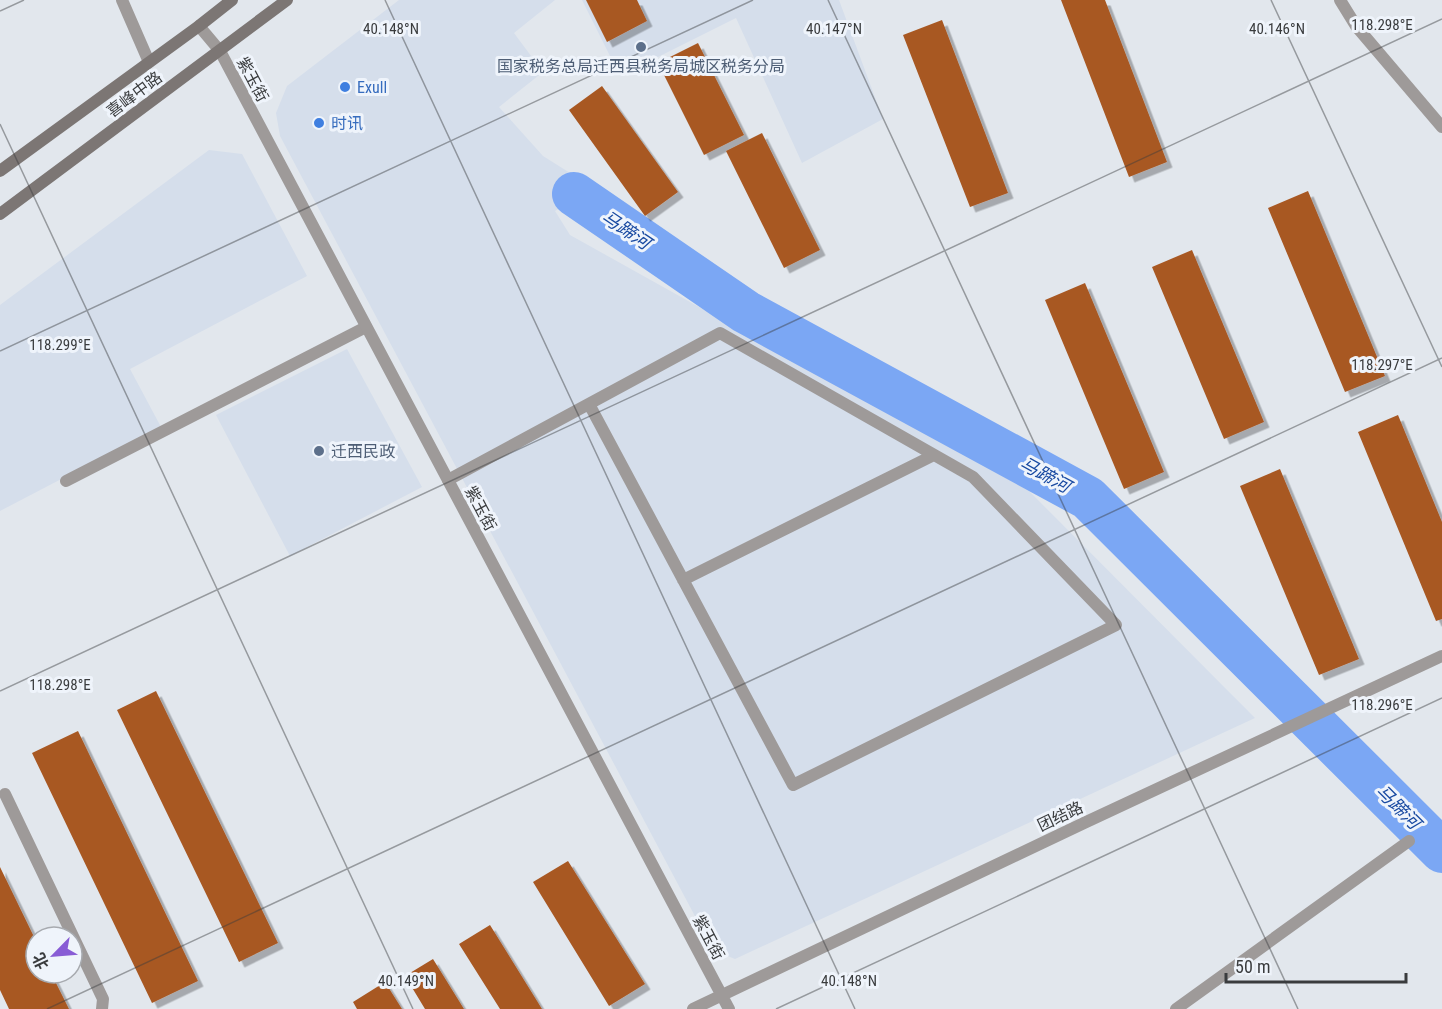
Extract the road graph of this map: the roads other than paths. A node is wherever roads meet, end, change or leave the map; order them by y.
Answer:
1 (122, 0) edge
2 (232, 0) edge
3 (288, 0) edge
4 (1340, 0) edge
5 (199, 26) junction
6 (220, 51) junction
7 (150, 62) junction
8 (1442, 127) edge
9 (0, 171) edge
10 (0, 214) edge
11 (366, 327) junction
12 (589, 404) junction
13 (934, 456) junction
14 (448, 480) junction
15 (66, 481) dead end
16 (684, 580) junction
17 (1442, 656) edge
18 (4, 794) dead end
19 (1409, 841) dead end
20 (722, 996) junction
21 (102, 1009) edge
22 (693, 1009) edge
23 (729, 1009) edge
24 (1176, 1009) edge

1 - 7 street
2 - 5 main road, 喜峰中路
3 - 6 main road, 喜峰中路
4 - 8 street
5 - 6 street, 紫玉街
5 - 7 main road, 喜峰中路
6 - 10 main road, 喜峰中路
6 - 11 street, 紫玉街
7 - 9 main road, 喜峰中路
11 - 14 street, 紫玉街
11 - 15 street
12 - 13 street
12 - 14 street
12 - 16 street
13 - 16 street
13 - 16 street
14 - 20 street, 紫玉街
17 - 20 street, 团结路
18 - 21 street
19 - 24 street
20 - 22 street, 团结路
20 - 23 street, 紫玉街

